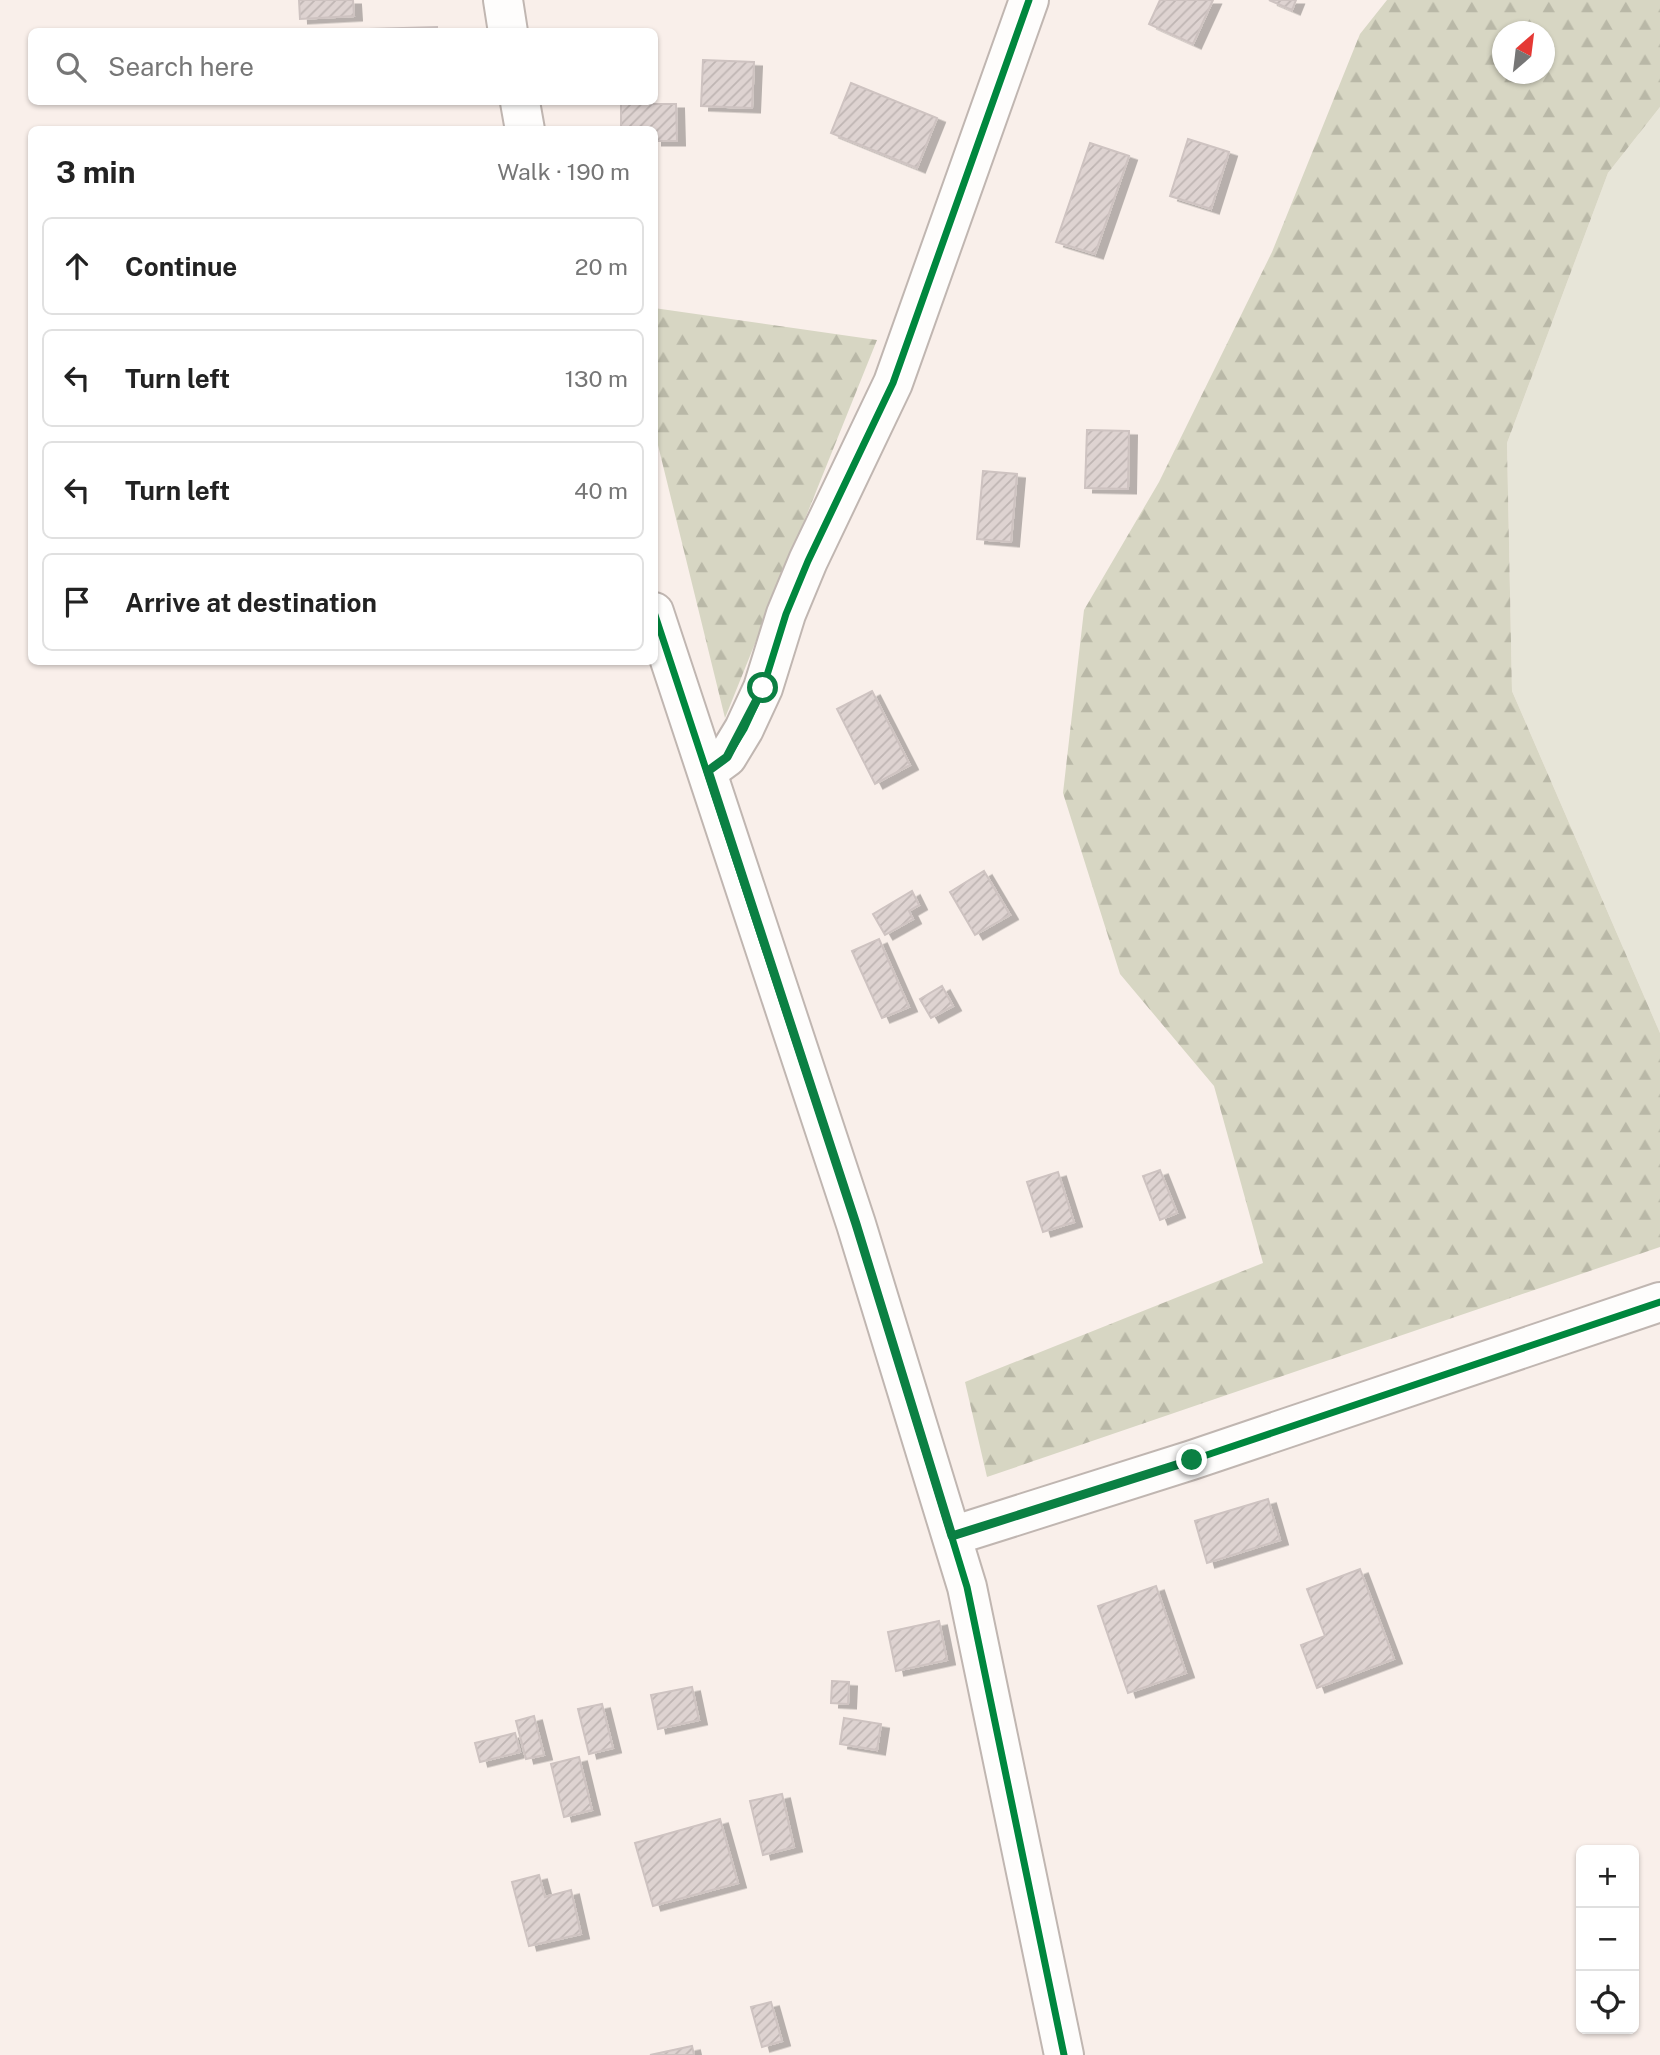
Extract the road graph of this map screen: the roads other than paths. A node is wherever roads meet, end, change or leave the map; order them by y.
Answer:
1 (503, 0) edge
2 (1029, 0) edge
3 (507, 28) edge
4 (521, 105) edge
5 (524, 126) edge
6 (658, 624) edge
7 (708, 771) junction
8 (1660, 1302) edge
9 (952, 1536) junction
10 (1064, 2055) edge

1 - 3 street
2 - 7 street
4 - 5 street
6 - 7 street
7 - 9 street
8 - 9 street
9 - 10 street

